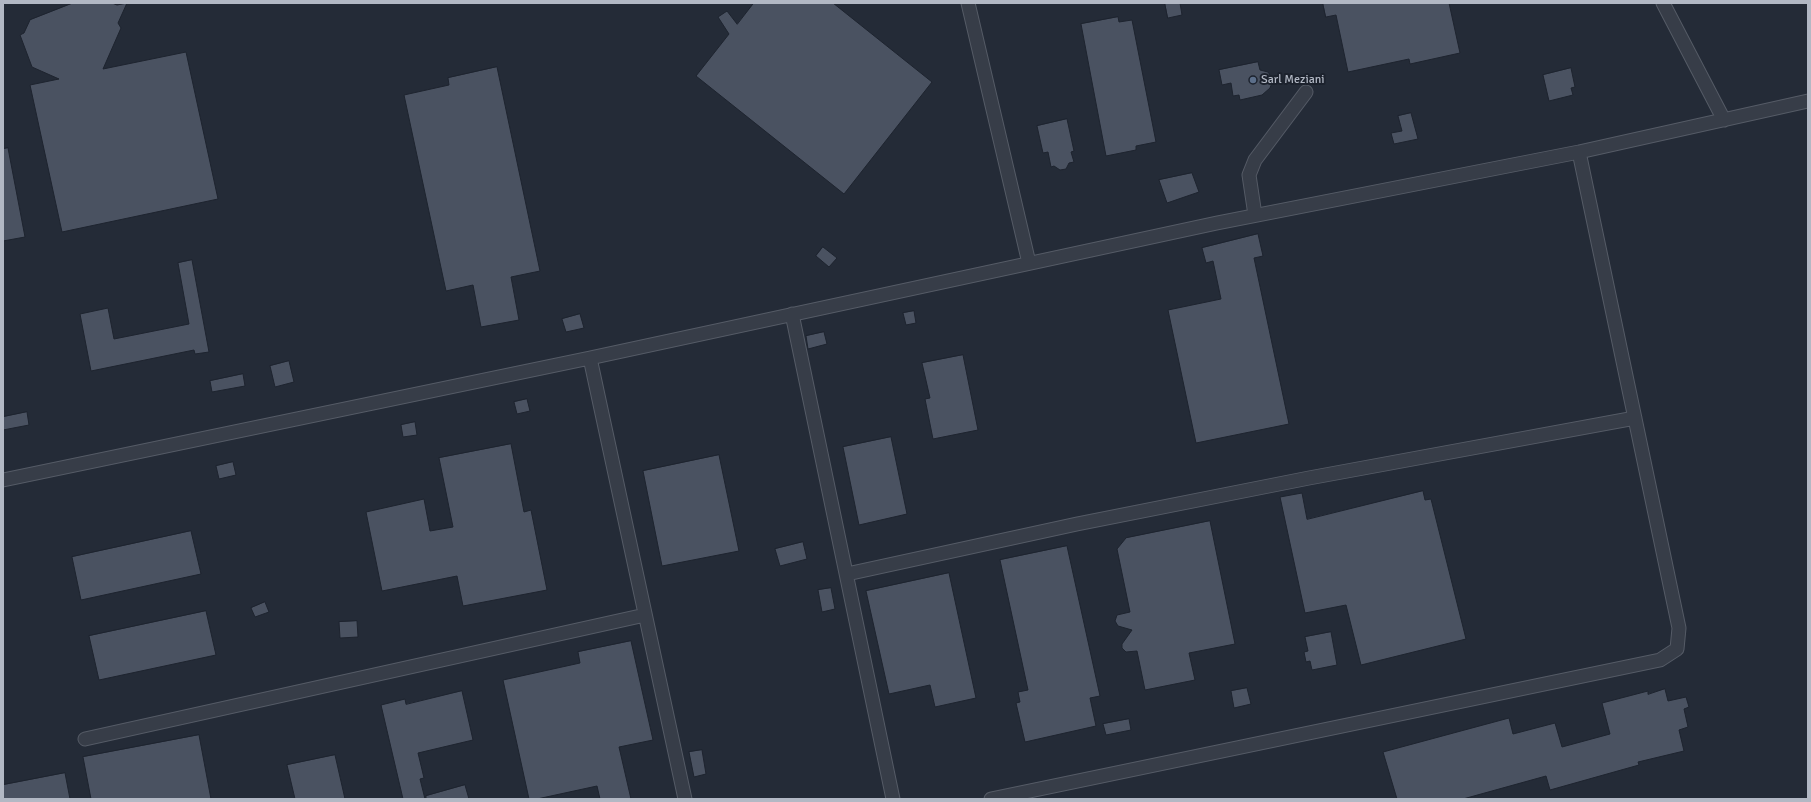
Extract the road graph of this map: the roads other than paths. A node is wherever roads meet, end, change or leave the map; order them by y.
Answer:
1 (968, 3) edge
2 (1663, 3) edge
3 (1306, 92) dead end
4 (1808, 101) edge
5 (1724, 120) junction
6 (1579, 152) junction
7 (1255, 215) junction
8 (1029, 263) junction
9 (792, 314) junction
10 (590, 358) junction
11 (1635, 418) junction
12 (3, 480) edge
13 (847, 574) junction
14 (644, 615) junction
15 (85, 739) dead end
16 (685, 799) edge
17 (893, 799) edge
18 (991, 799) edge

1 - 8 street
2 - 5 street
3 - 7 street
4 - 5 street
5 - 6 street
6 - 7 street
6 - 11 street
7 - 8 street
8 - 9 street
9 - 10 street
9 - 13 street
10 - 12 street
10 - 14 street
11 - 13 street
11 - 18 street
13 - 17 street
14 - 15 street
14 - 16 street

